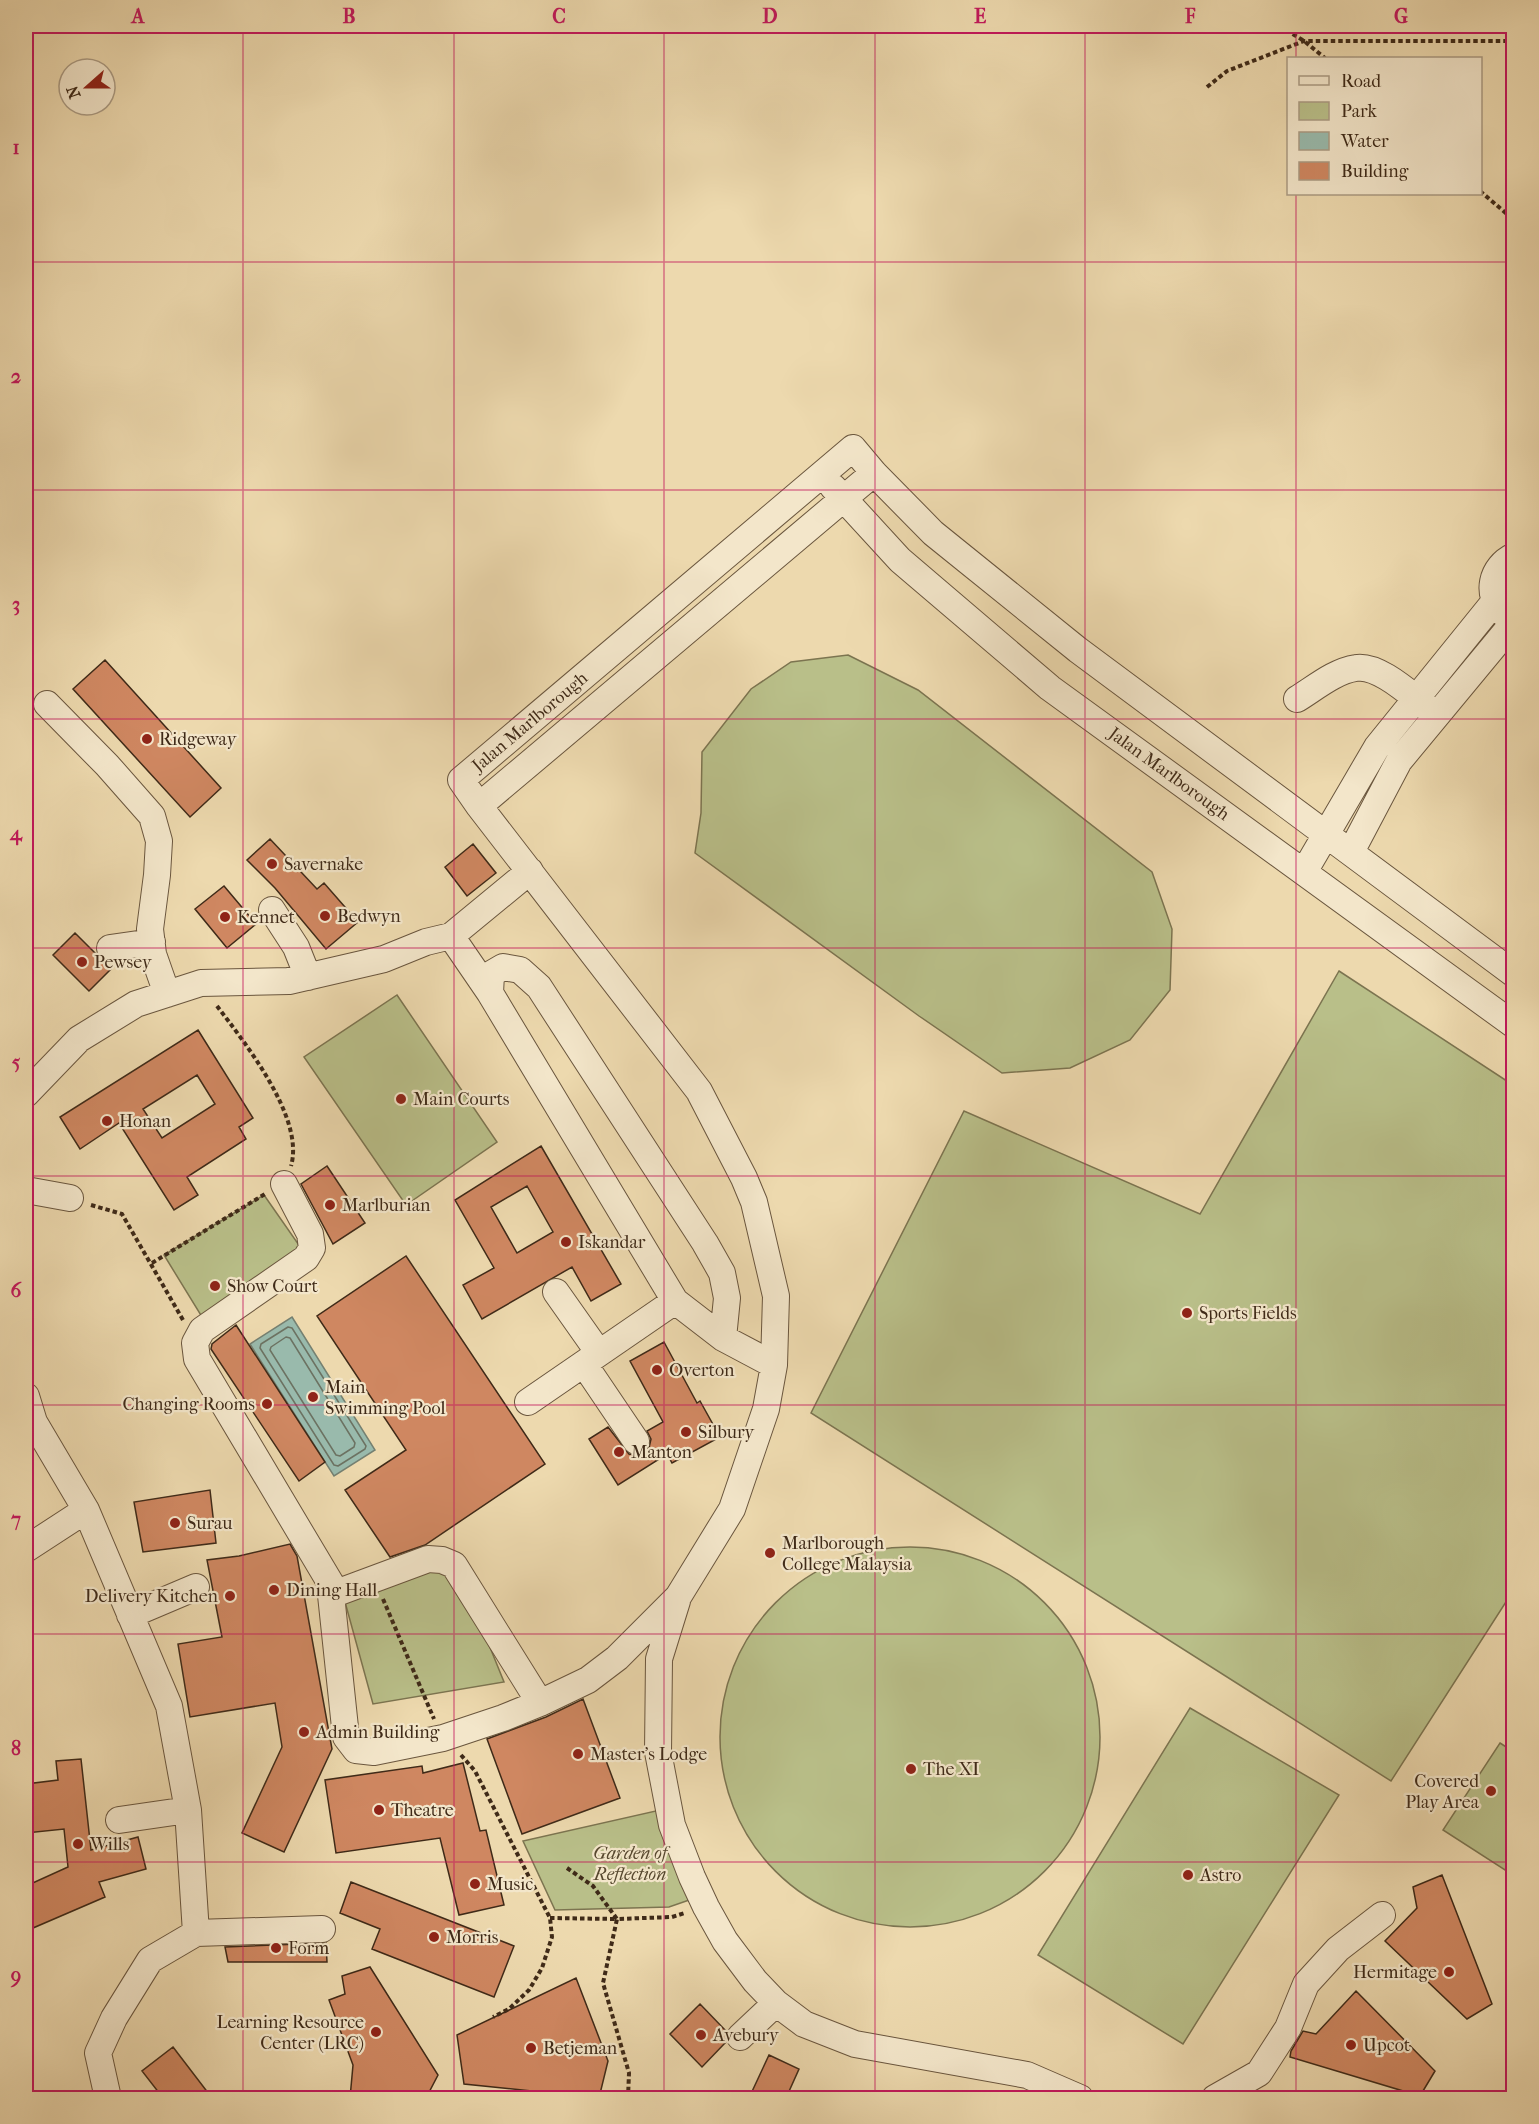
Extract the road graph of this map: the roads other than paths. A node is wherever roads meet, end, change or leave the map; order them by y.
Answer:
1 (874, 473) junction
2 (823, 476) junction
3 (844, 500) junction
4 (1514, 556) edge
5 (1495, 601) junction
6 (1514, 620) edge
7 (1472, 629) junction
8 (1493, 646) junction
9 (1298, 699) dead end
10 (1416, 699) junction
11 (47, 704) dead end
12 (1437, 714) junction
13 (1387, 735) junction
14 (1407, 752) junction
15 (479, 806) junction
16 (1326, 834) junction
17 (1351, 852) junction
18 (530, 871) junction
19 (1304, 872) junction
20 (272, 910) dead end
21 (451, 936) junction
22 (152, 942) junction
23 (110, 948) dead end
24 (1514, 974) edge
25 (308, 977) junction
26 (490, 993) junction
27 (167, 994) junction
28 (1514, 1025) edge
29 (26, 1094) edge
30 (284, 1184) road end
31 (26, 1190) edge
32 (70, 1198) road end
33 (556, 1292) dead end
34 (675, 1301) junction
35 (723, 1338) junction
36 (592, 1358) junction
37 (774, 1365) junction
38 (26, 1396) edge
39 (528, 1402) dead end
40 (636, 1441) dead end
41 (86, 1510) junction
42 (26, 1549) edge
43 (196, 1587) dead end
44 (331, 1595) junction
45 (678, 1597) junction
46 (130, 1615) junction
47 (540, 1703) junction
48 (188, 1810) junction
49 (119, 1820) dead end
50 (1382, 1915) dead end
51 (322, 1929) dead end
52 (196, 1933) junction
53 (776, 2003) junction
54 (740, 2037) dead end
55 (108, 2098) edge
56 (1080, 2098) edge
57 (1215, 2098) edge

1 - 2 street, Jalan Marlborough
1 - 3 street, Jalan Marlborough
1 - 16 street, Jalan Marlborough
2 - 3 street, Jalan Marlborough
2 - 15 street, Jalan Marlborough
3 - 15 street, Jalan Marlborough
3 - 19 street, Jalan Marlborough
4 - 5 street
5 - 6 street
5 - 7 street
6 - 8 street
7 - 8 street
7 - 10 street
8 - 12 street
9 - 10 street
10 - 12 street
10 - 13 street
11 - 22 street
12 - 14 street
13 - 14 street
13 - 16 street
14 - 17 street
15 - 18 street
16 - 17 street, Jalan Marlborough
16 - 19 street
17 - 24 street, Jalan Marlborough
18 - 21 street
18 - 37 street
19 - 28 street, Jalan Marlborough
20 - 25 street
21 - 25 street
21 - 26 street
22 - 23 street
22 - 27 street
25 - 27 street
26 - 34 street
26 - 35 street
27 - 29 street
30 - 44 street
31 - 32 street
33 - 36 street
34 - 35 street
34 - 36 street
35 - 37 street
36 - 39 street
36 - 40 street
37 - 45 street
38 - 41 street
41 - 42 street
41 - 46 street
43 - 46 street
44 - 47 street
44 - 47 street
45 - 47 street
45 - 53 street
46 - 48 street
48 - 49 street
48 - 52 street
50 - 57 street
51 - 52 street
52 - 55 street
53 - 54 street
53 - 56 street

